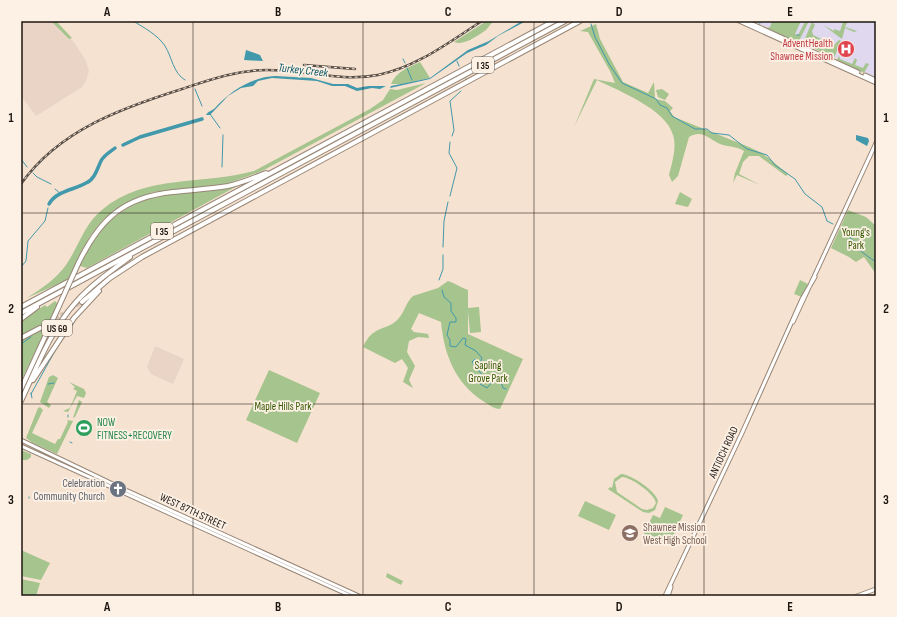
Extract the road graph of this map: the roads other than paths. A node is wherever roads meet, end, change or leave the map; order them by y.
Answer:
1 (565, 21) edge
2 (580, 21) edge
3 (738, 21) edge
4 (746, 21) edge
5 (552, 22) edge
6 (876, 82) edge
7 (876, 143) edge
8 (286, 165) junction
9 (142, 248) junction
10 (128, 266) junction
11 (51, 297) junction
12 (82, 302) tunnel mouth
13 (21, 306) edge
14 (21, 313) edge
15 (21, 319) edge
16 (40, 328) tunnel mouth
17 (21, 338) edge
18 (21, 389) edge
19 (23, 396) junction
20 (21, 401) edge
21 (21, 440) edge
22 (21, 446) edge
23 (40, 455) junction
24 (59, 458) junction
25 (670, 587) junction
26 (876, 589) edge
27 (351, 596) edge
28 (359, 596) edge
29 (665, 596) edge
30 (668, 596) edge
31 (857, 596) edge

1 - 9 highway, I 35
2 - 10 highway
3 - 6 main road
4 - 6 main road
5 - 8 highway, I 35
7 - 25 main road, ANTIOCH ROAD
8 - 13 highway, I 35
8 - 18 highway, US 69, bridge
9 - 11 highway, I 35
9 - 19 highway, US 69
10 - 12 highway
10 - 19 highway
11 - 14 highway, I 35
11 - 15 highway
16 - 17 highway
19 - 20 highway, US 69
21 - 24 main road, WEST 87TH STREET
22 - 23 main road, WEST 87TH STREET
23 - 24 main road
23 - 27 main road, WEST 87TH STREET
24 - 28 main road, WEST 87TH STREET
25 - 29 main road, ANTIOCH ROAD
25 - 30 main road, ANTIOCH ROAD
26 - 31 main road

